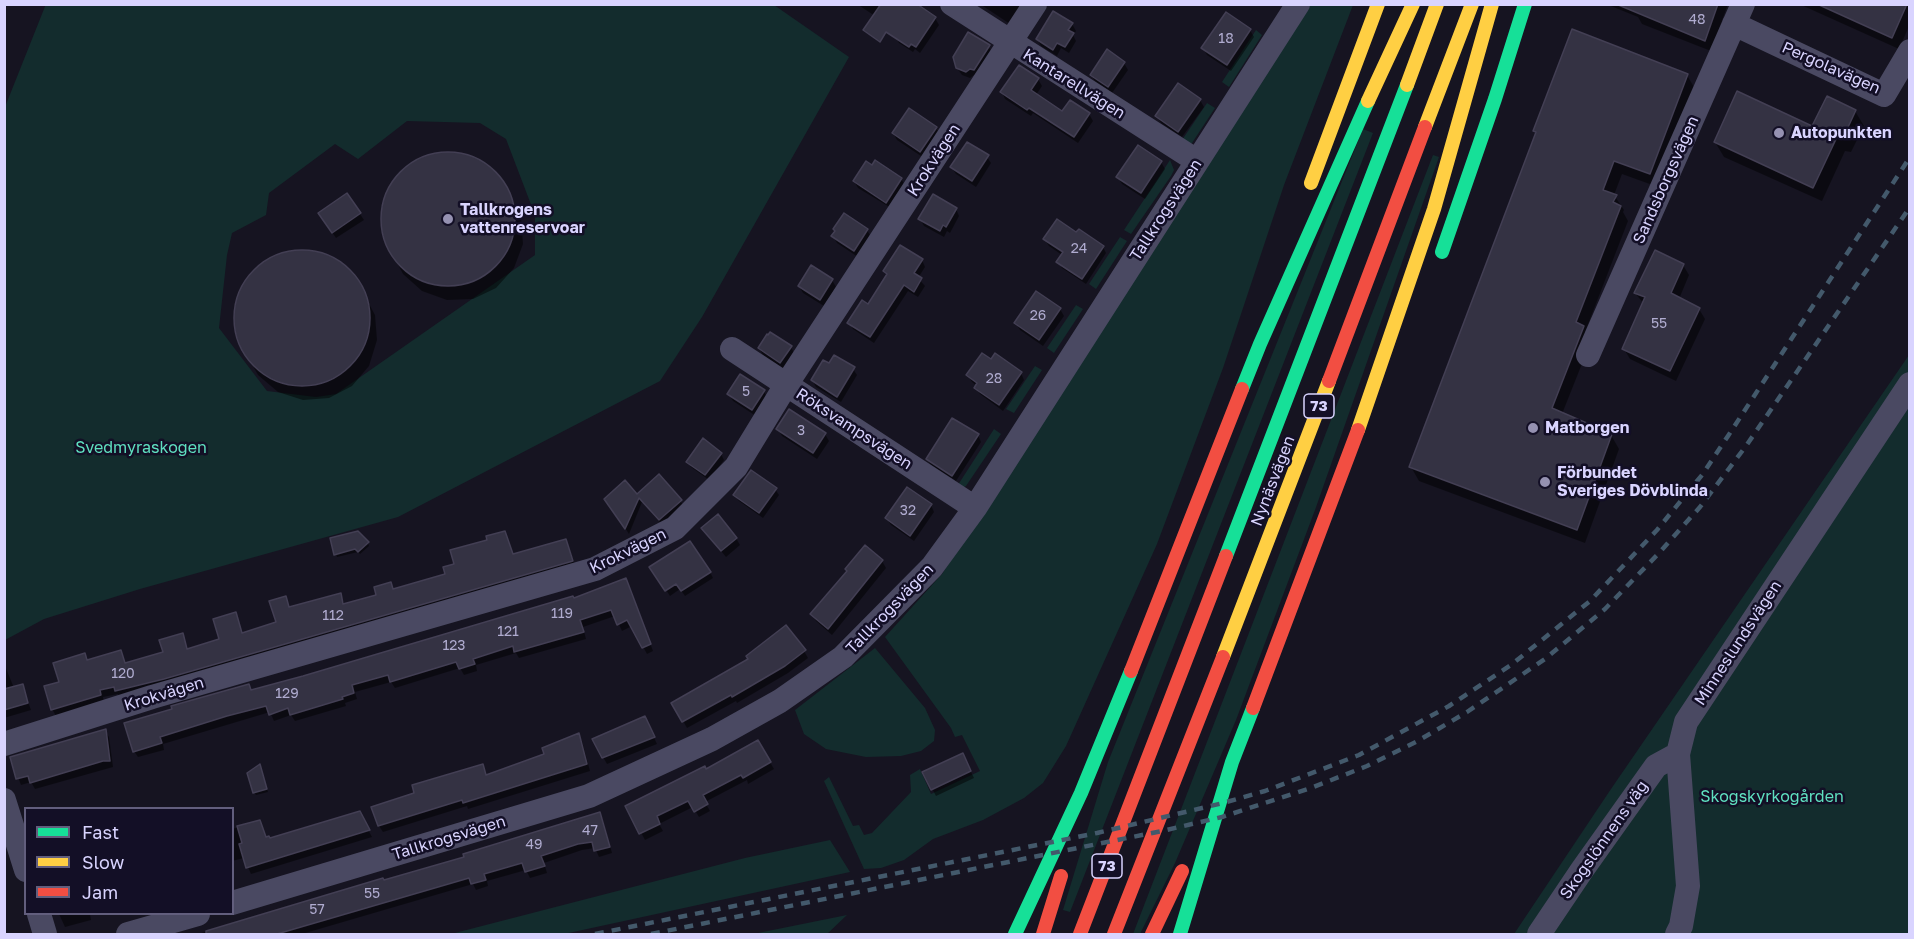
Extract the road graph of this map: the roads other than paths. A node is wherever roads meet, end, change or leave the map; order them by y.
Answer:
1 (952, 4) edge
2 (1035, 4) edge
3 (1298, 4) edge
4 (1378, 4) edge
5 (1413, 4) edge
6 (1437, 4) edge
7 (1472, 4) edge
8 (1492, 4) edge
9 (1525, 4) edge
10 (1738, 14) edge
11 (1010, 43) junction
12 (1910, 51) edge
13 (1197, 161) junction
14 (1308, 192) dead end
15 (1293, 237) dead end
16 (1436, 265) dead end
17 (1260, 344) junction
18 (732, 349) dead end
19 (1588, 355) dead end
20 (1391, 376) dead end
21 (1910, 384) edge
22 (786, 385) junction
23 (1347, 461) junction
24 (975, 508) junction
25 (4, 744) edge
26 (1100, 745) junction
27 (1678, 754) junction
28 (1232, 762) junction
29 (4, 800) edge
30 (24, 864) edge
31 (234, 902) edge
32 (39, 915) edge
33 (194, 915) edge
34 (45, 934) edge
35 (128, 934) edge
36 (1015, 934) edge
37 (1043, 934) edge
38 (1080, 934) edge
39 (1114, 934) edge
40 (1152, 934) edge
41 (1180, 934) edge
42 (1539, 934) edge
43 (1677, 934) edge

1 - 11 street, Kantarellvägen
2 - 11 street, Krokvägen
3 - 13 street, Tallkrogsvägen
4 - 14 highway
5 - 17 highway
6 - 38 highway, Nynäsvägen / 73
7 - 39 highway, Nynäsvägen / 73
8 - 23 highway
9 - 16 highway
10 - 12 street, Pergolavägen
10 - 19 street, Sandsborgsvägen
11 - 13 street, Kantarellvägen
11 - 22 street, Krokvägen
13 - 24 street, Tallkrogsvägen
15 - 17 highway
17 - 26 highway
18 - 22 street, Röksvampsvägen
20 - 23 highway
21 - 27 street, Minneslundsvägen
22 - 24 street, Röksvampsvägen
22 - 25 street, Krokvägen
23 - 28 highway
24 - 31 street, Tallkrogsvägen
26 - 36 highway
26 - 37 highway
27 - 42 street, Skogslönnens väg
27 - 43 street, Minneslundsvägen
28 - 40 highway
28 - 41 highway
29 - 30 street
32 - 34 street
33 - 35 street

